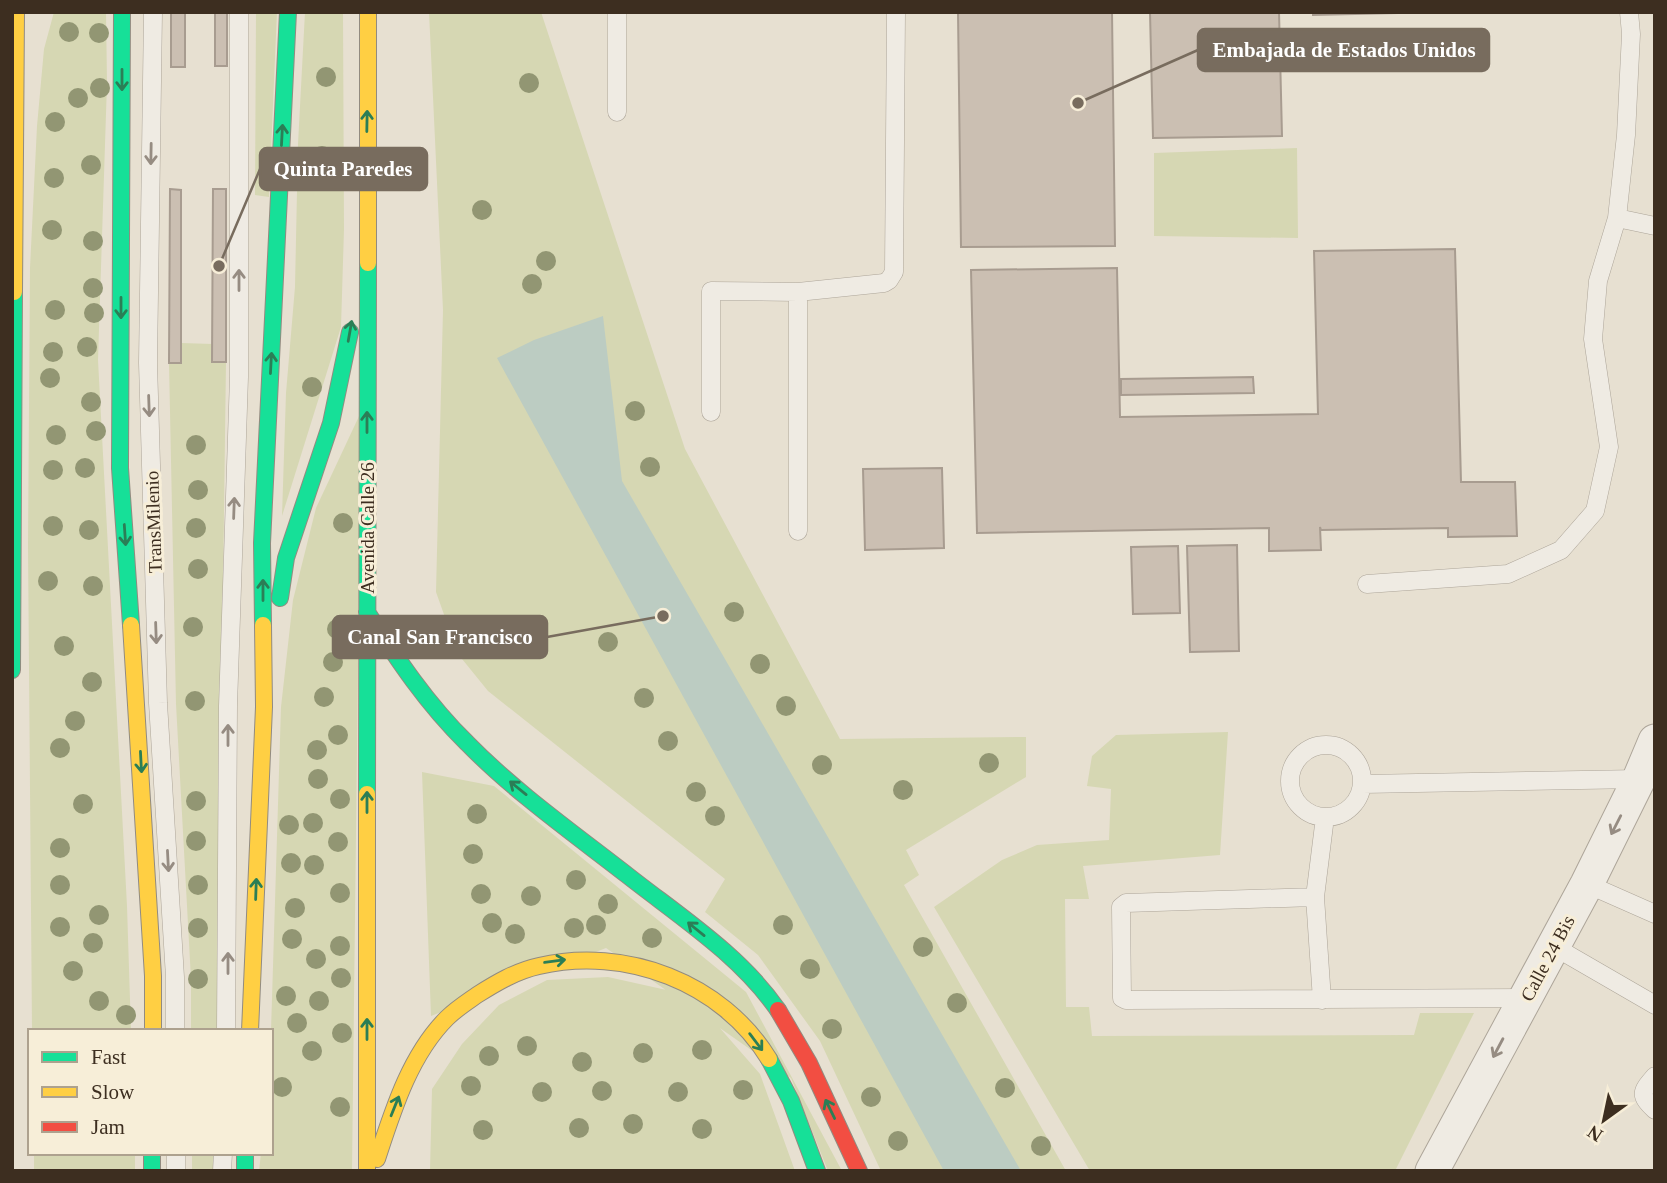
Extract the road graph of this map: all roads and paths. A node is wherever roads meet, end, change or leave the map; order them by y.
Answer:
1 (16, 12) edge
2 (122, 12) edge
3 (153, 12) edge
4 (239, 12) edge
5 (288, 12) edge
6 (368, 12) edge
7 (617, 12) edge
8 (897, 12) edge
9 (1629, 12) edge
10 (32, 37) dead end
11 (17, 98) junction
12 (617, 112) dead end
13 (367, 192) junction
14 (1617, 218) junction
15 (1655, 226) edge
16 (797, 292) junction
17 (711, 412) dead end
18 (798, 531) dead end
19 (1367, 584) dead end
20 (367, 612) junction
21 (12, 670) edge
22 (264, 707) junction
23 (1655, 741) edge
24 (1639, 779) junction
25 (1363, 784) junction
26 (1325, 817) junction
27 (1587, 884) junction
28 (1315, 897) junction
29 (1655, 914) edge
30 (1553, 946) junction
31 (1525, 998) junction
32 (1322, 1000) junction
33 (1655, 1005) edge
34 (153, 1029) edge
35 (175, 1029) edge
36 (226, 1029) edge
37 (250, 1029) edge
38 (1655, 1076) edge
39 (1655, 1110) edge
40 (367, 1171) edge
41 (373, 1171) edge
42 (817, 1171) edge
43 (859, 1171) edge
44 (1432, 1171) edge

1 - 11 main road
2 -> 34 main road
3 -> 35 lane, TransMilenio
36 -> 4 lane
22 -> 5 main road
13 -> 6 main road, Avenida Calle 26
7 - 12 lane
8 - 16 lane
9 - 14 lane
10 - 11 main road
11 - 21 main road
20 -> 13 main road, Avenida Calle 26
22 -> 13 main road
14 - 15 lane
14 - 19 lane
16 - 17 lane
16 - 18 lane
40 -> 20 main road, Avenida Calle 26
43 -> 20 main road
37 -> 22 main road
23 - 24 street, Calle 24 Bis
24 - 25 lane
24 -> 27 street, Calle 24 Bis
25 - 26 lane
25 - 26 lane
26 - 28 lane
27 - 29 lane
27 - 30 street, Calle 24 Bis
28 - 32 lane
28 - 32 lane
30 - 31 street, Calle 24 Bis
30 - 33 lane
31 - 32 lane
31 -> 44 street, Calle 24 Bis
38 - 39 lane
41 -> 42 main road

